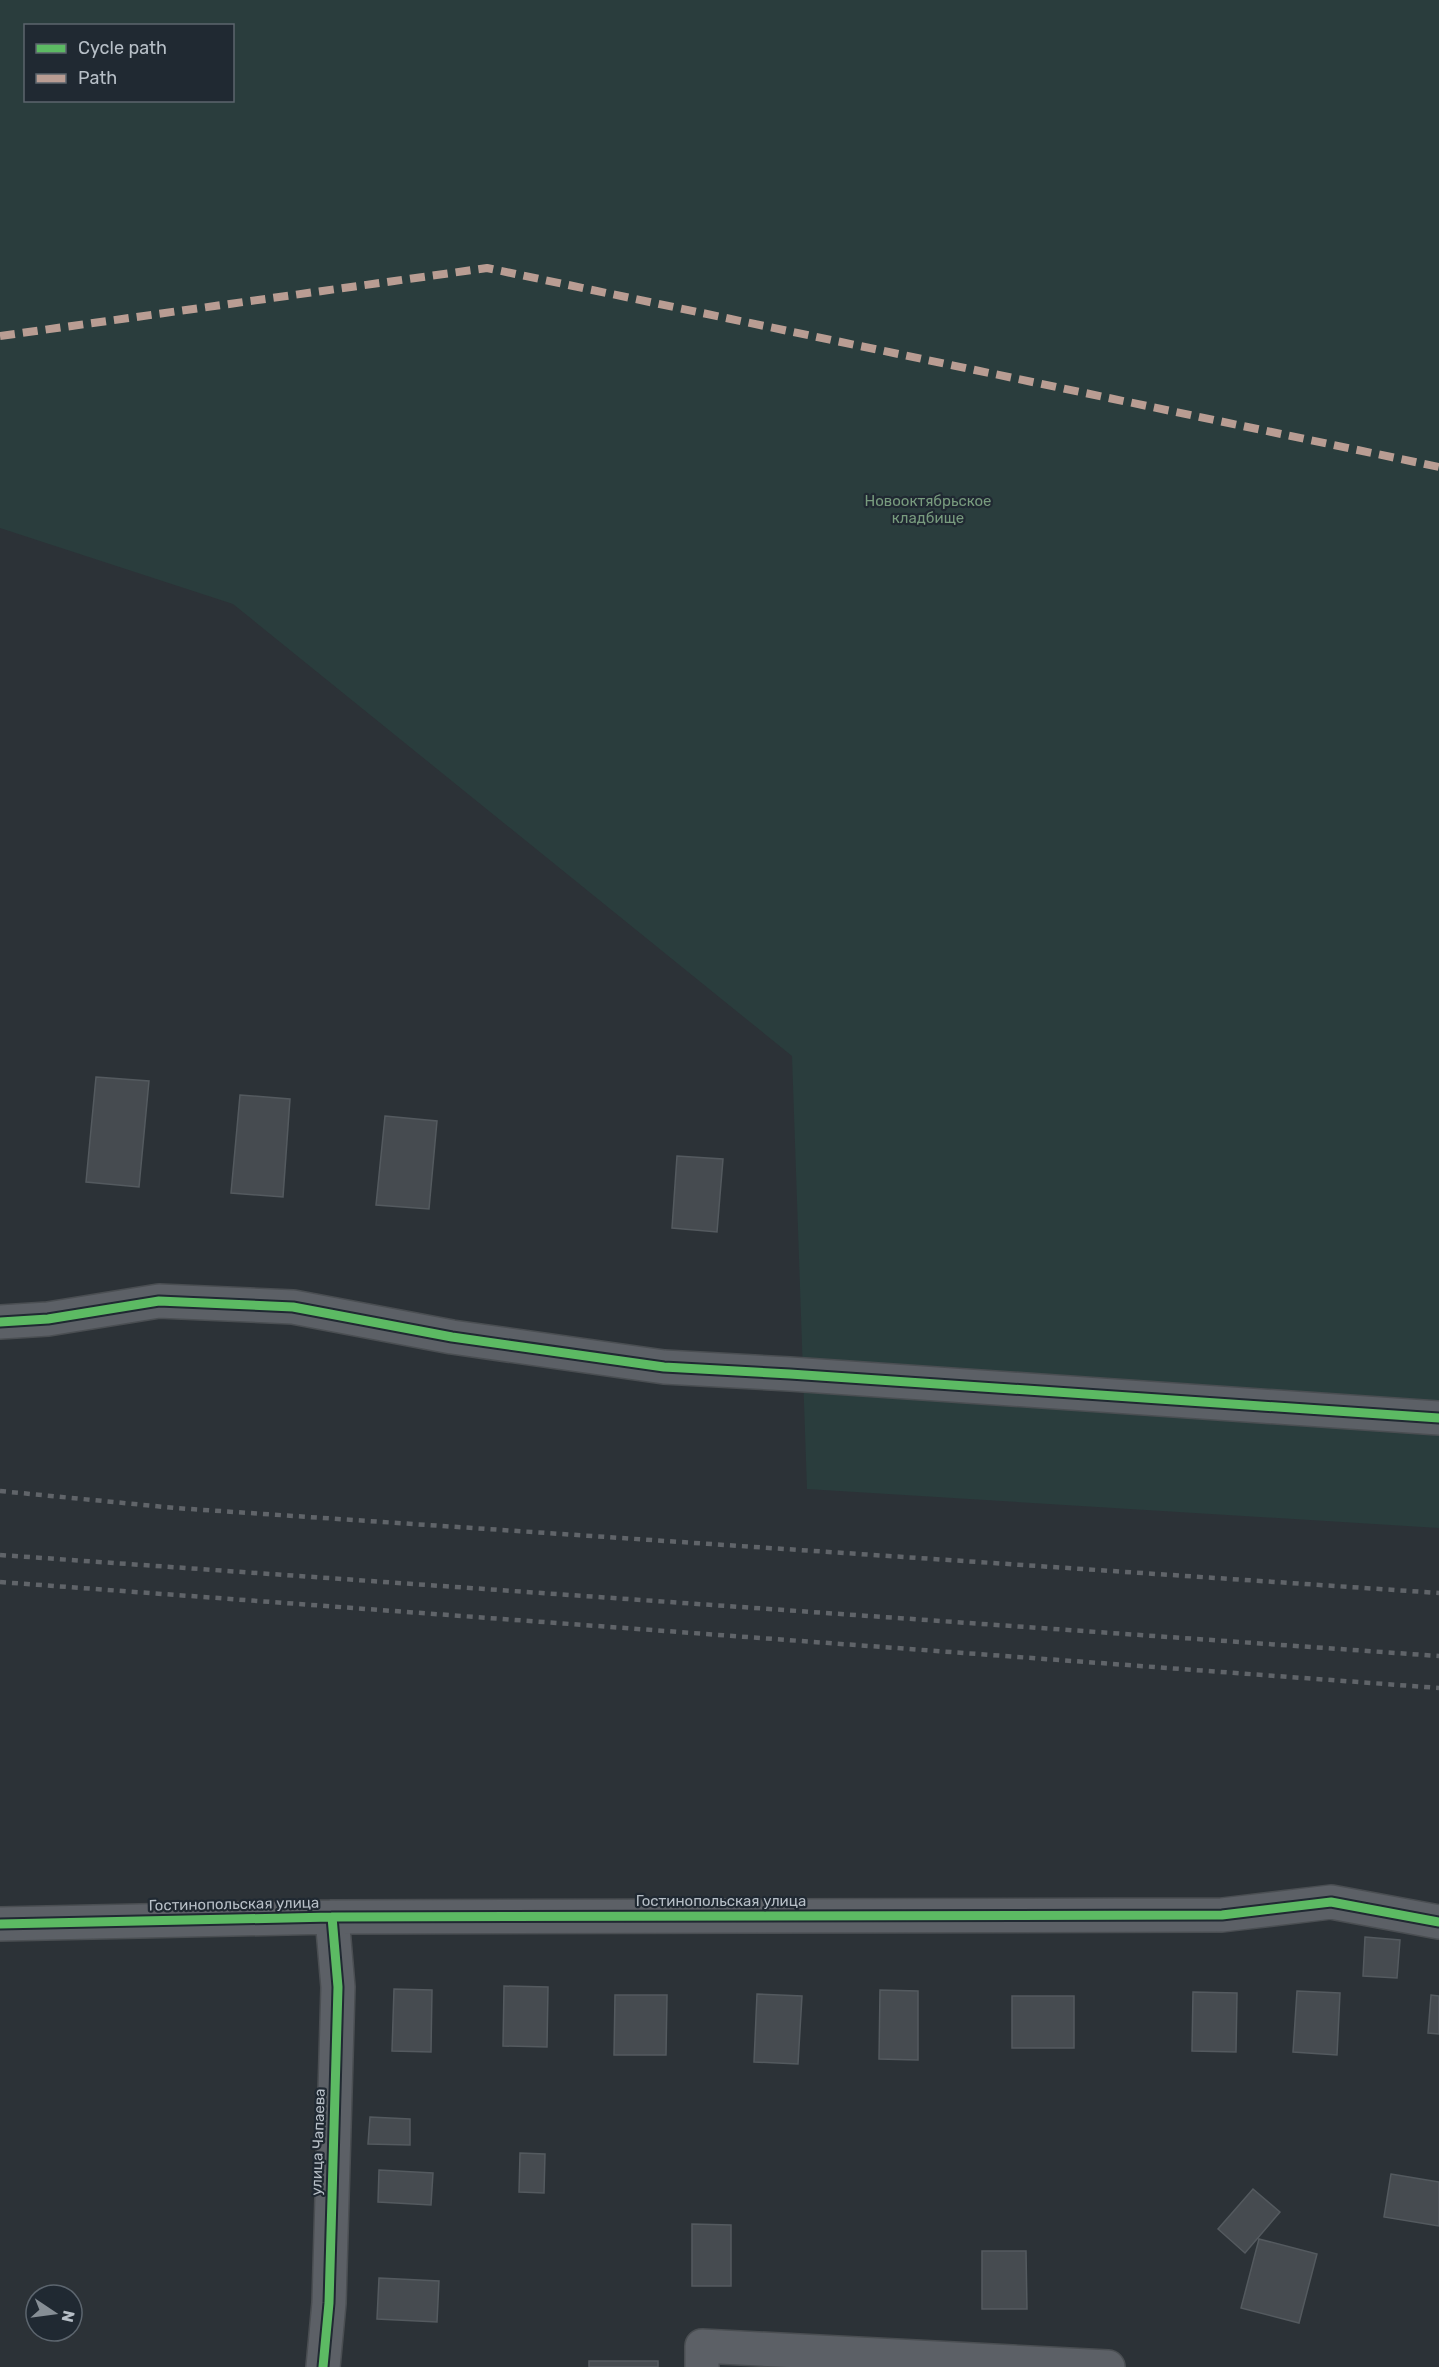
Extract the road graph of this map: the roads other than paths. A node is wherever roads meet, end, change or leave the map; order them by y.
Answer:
1 (0, 1322) edge
2 (1439, 1418) edge
3 (332, 1917) junction
4 (1439, 1922) edge
5 (0, 1924) edge
6 (323, 2367) edge
7 (702, 2367) edge
8 (1108, 2367) edge

1 - 2 street
3 - 4 street, Гостинопольская улица
3 - 5 street, Гостинопольская улица
3 - 6 street, улица Чапаева
7 - 8 street

